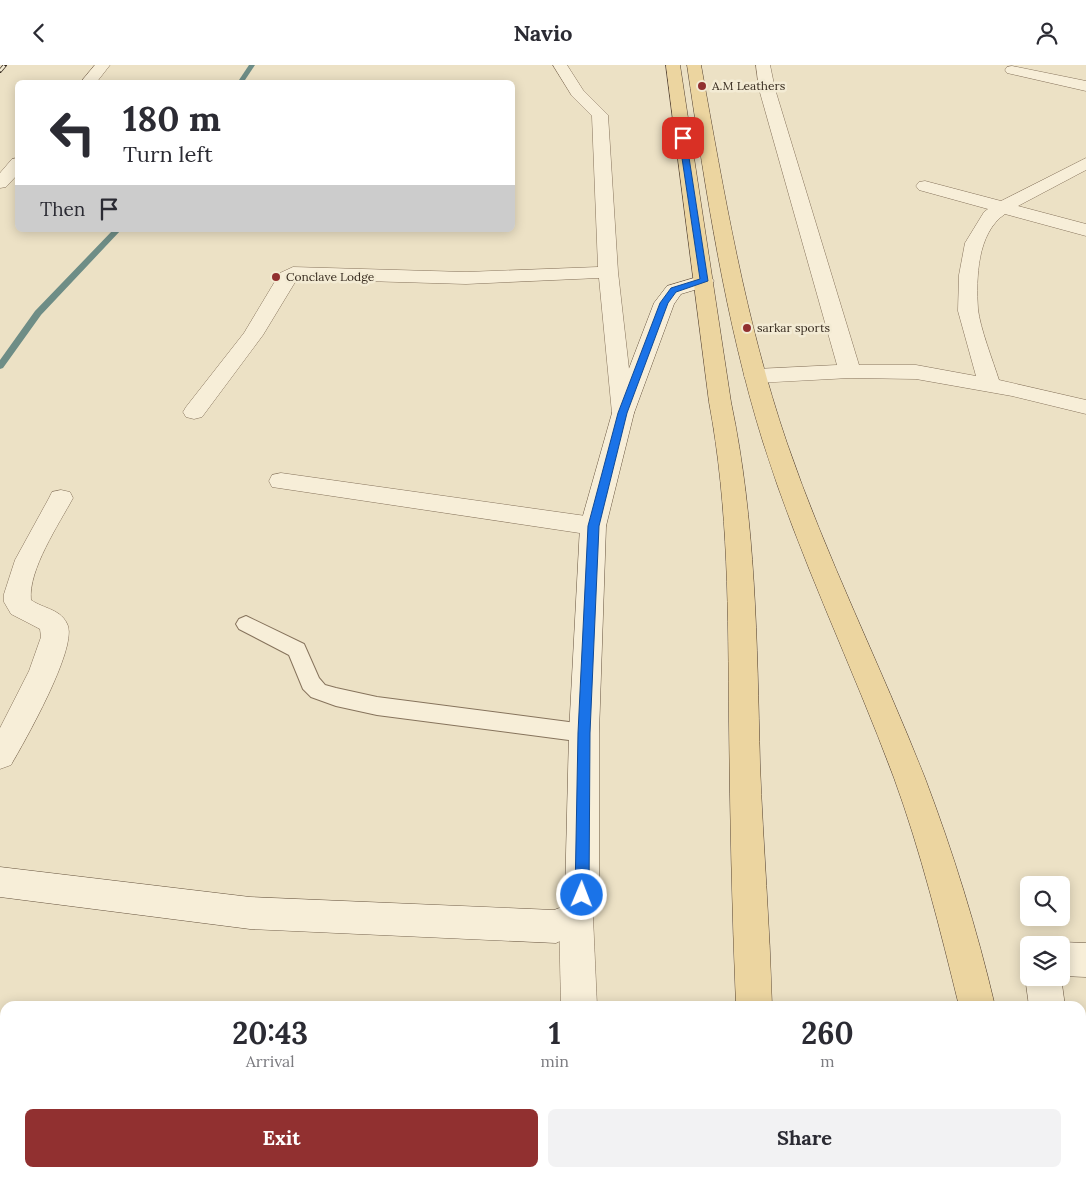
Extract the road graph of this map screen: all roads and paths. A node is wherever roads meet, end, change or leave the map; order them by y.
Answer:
1 (103, 65) edge
2 (560, 65) edge
3 (672, 65) edge
4 (694, 65) edge
5 (763, 65) edge
6 (1012, 69) dead end
7 (90, 80) edge
8 (1086, 86) edge
9 (1086, 163) edge
10 (15, 166) edge
11 (0, 183) edge
12 (926, 186) dead end
13 (1002, 207) junction
14 (1086, 230) edge
15 (608, 271) junction
16 (704, 281) junction
17 (850, 371) junction
18 (755, 376) junction
19 (989, 385) junction
20 (1086, 407) edge
21 (194, 412) dead end
22 (623, 413) junction
23 (281, 481) dead end
24 (62, 498) dead end
25 (594, 526) junction
26 (246, 625) dead end
27 (584, 733) junction
28 (0, 756) edge
29 (0, 882) edge
30 (576, 917) junction
31 (1070, 959) edge
32 (1086, 960) edge
33 (1044, 986) edge
34 (578, 1001) edge
35 (754, 1001) edge
36 (976, 1001) edge
37 (1046, 1001) edge

1 - 7 street
2 - 15 street
3 - 16 main road
4 - 18 main road
5 - 17 street
6 - 8 street
9 - 13 street
10 - 11 street
12 - 13 street
13 - 14 street
13 - 19 street
15 - 21 street
15 - 22 street
16 - 22 street
16 - 35 main road
17 - 18 street
17 - 19 street
18 - 36 main road
19 - 20 street
22 - 25 street
23 - 25 street
24 - 28 street
25 - 27 street
26 - 27 lane
27 - 30 street
29 - 30 street
30 - 34 street
31 - 32 street
33 - 37 street

